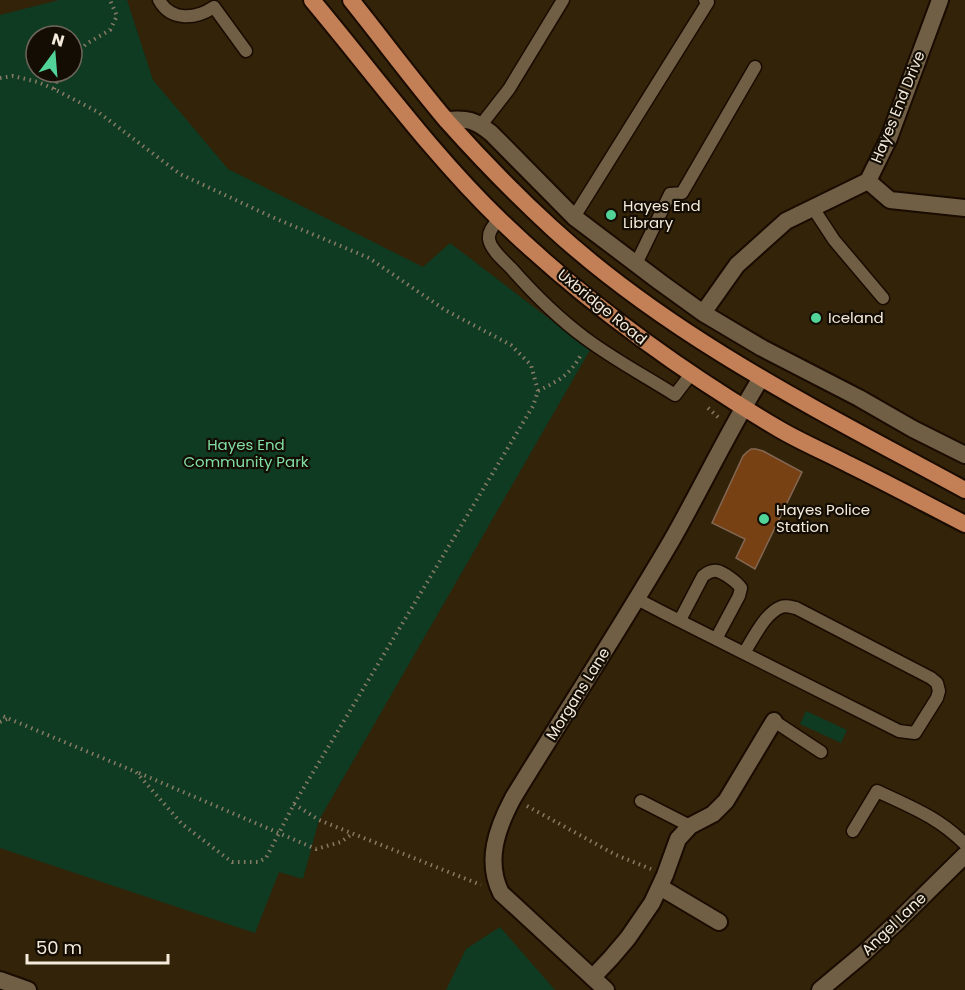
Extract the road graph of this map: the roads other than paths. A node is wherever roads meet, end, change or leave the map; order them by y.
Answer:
1 (159, 0) edge
2 (312, 0) edge
3 (351, 0) edge
4 (563, 0) edge
5 (705, 0) edge
6 (940, 0) edge
7 (246, 51) dead end
8 (755, 67) dead end
9 (447, 120) junction
10 (481, 125) junction
11 (868, 181) junction
12 (813, 208) junction
13 (965, 208) edge
14 (574, 217) junction
15 (499, 219) junction
16 (636, 264) junction
17 (883, 298) dead end
18 (704, 313) junction
19 (691, 374) junction
20 (761, 378) junction
21 (744, 407) junction
22 (965, 455) edge
23 (965, 490) edge
24 (965, 524) edge
25 (637, 598) junction
26 (680, 621) junction
27 (716, 639) junction
28 (744, 653) junction
29 (774, 721) joint
30 (821, 752) dead end
31 (641, 801) dead end
32 (690, 826) junction
33 (853, 831) dead end
34 (965, 844) edge
35 (965, 855) edge
36 (663, 881) junction
37 (718, 922) dead end
38 (593, 977) junction
39 (0, 981) edge
40 (28, 990) edge
41 (606, 990) edge
42 (820, 990) edge

1 - 7 lane
2 - 15 main road, Uxbridge Road
3 - 9 main road, Uxbridge Road
4 - 10 lane
5 - 14 lane
6 - 11 street, Hayes End Drive
8 - 16 lane
9 - 10 street
9 - 20 main road, Uxbridge Road
10 - 14 street
11 - 12 street, Hayes End Drive
11 - 13 street
12 - 17 lane
12 - 18 street, Hayes End Drive
14 - 16 street
15 - 19 main road, Uxbridge Road
15 - 19 lane
16 - 18 street
18 - 22 street
19 - 21 main road, Uxbridge Road
20 - 21 street, Morgans Lane
20 - 23 main road, Uxbridge Road
21 - 24 main road, Uxbridge Road
21 - 25 street, Morgans Lane
25 - 26 lane
25 - 38 street, Morgans Lane
26 - 27 lane
26 - 27 lane
27 - 28 lane
28 - 28 lane
29 - 30 lane
29 - 32 street
31 - 32 lane
32 - 36 street
33 - 34 lane
35 - 42 street, Angel Lane
36 - 37 street
36 - 38 street
38 - 41 street
39 - 40 street

